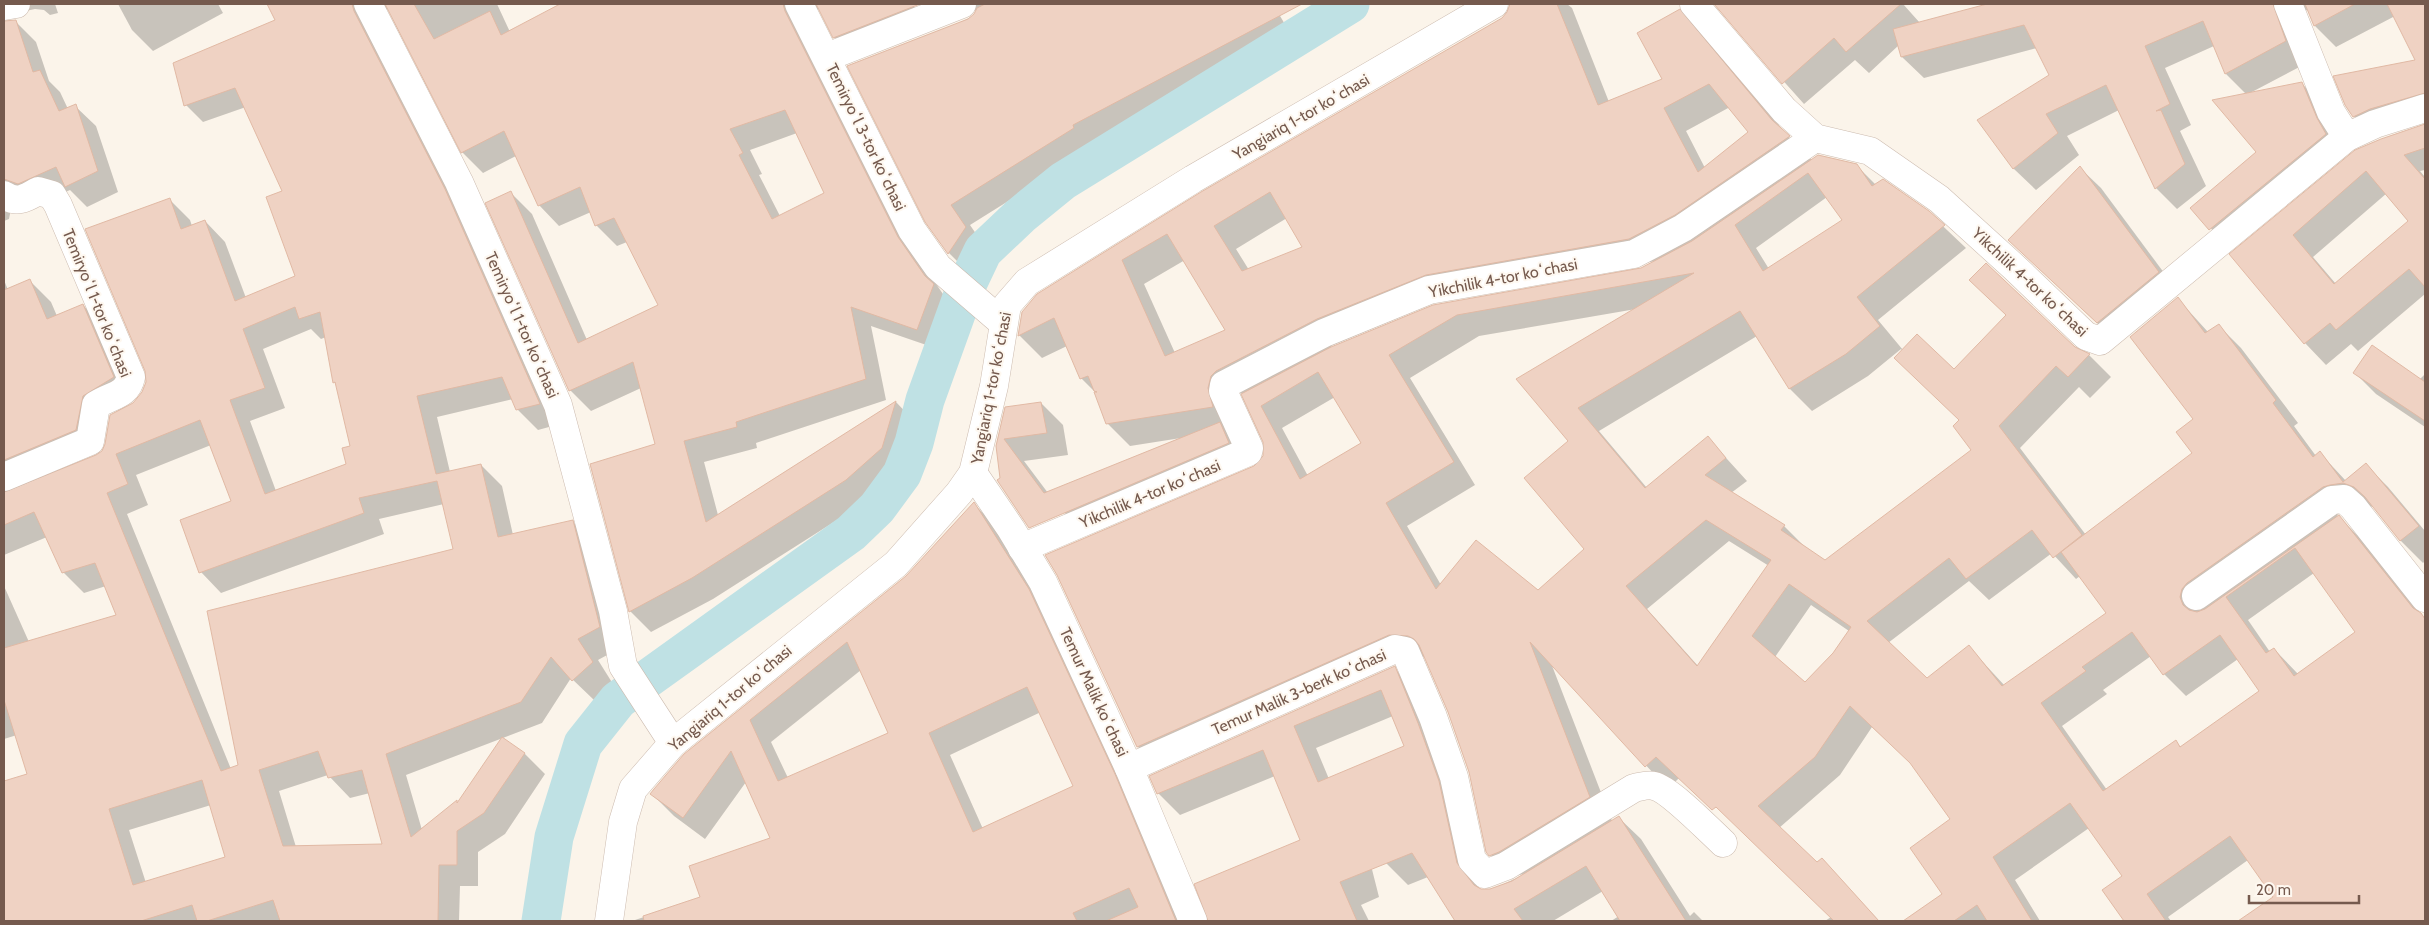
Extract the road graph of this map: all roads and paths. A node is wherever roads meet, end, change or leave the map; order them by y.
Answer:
1 (16, 4) edge
2 (368, 4) edge
3 (799, 4) edge
4 (962, 4) edge
5 (1494, 4) edge
6 (1694, 4) edge
7 (2288, 4) edge
8 (4, 6) edge
9 (827, 57) junction
10 (2425, 108) edge
11 (2347, 137) junction
12 (1815, 138) junction
13 (4, 195) edge
14 (997, 318) junction
15 (973, 473) junction
16 (4, 478) edge
17 (1022, 548) junction
18 (2196, 596) dead end
19 (2425, 598) edge
20 (673, 743) junction
21 (1129, 768) junction
22 (1723, 843) dead end
23 (609, 921) edge
24 (1193, 921) edge

1 - 8 street
2 - 20 street, Temiryoʻl 1-tor koʻchasi
3 - 9 street, Temiryoʻl 3-tor koʻchasi
4 - 9 street
5 - 14 street, Yangiariq 1-tor koʻchasi
6 - 12 street, Yikchilik 4-tor koʻchasi
7 - 11 street
9 - 14 street, Temiryoʻl 3-tor koʻchasi
10 - 11 street
11 - 12 street, Yikchilik 4-tor koʻchasi
12 - 17 street, Yikchilik 4-tor koʻchasi
13 - 16 street, Temiryoʻl 1-tor koʻchasi
14 - 15 street, Yangiariq 1-tor koʻchasi
15 - 17 street, Temur Malik koʻchasi
15 - 20 street, Yangiariq 1-tor koʻchasi
17 - 21 street, Temur Malik koʻchasi
18 - 19 street
20 - 23 street, Yangiariq 1-tor koʻchasi
21 - 22 street, Temur Malik 3-berk koʻchasi
21 - 24 street, Temur Malik koʻchasi

